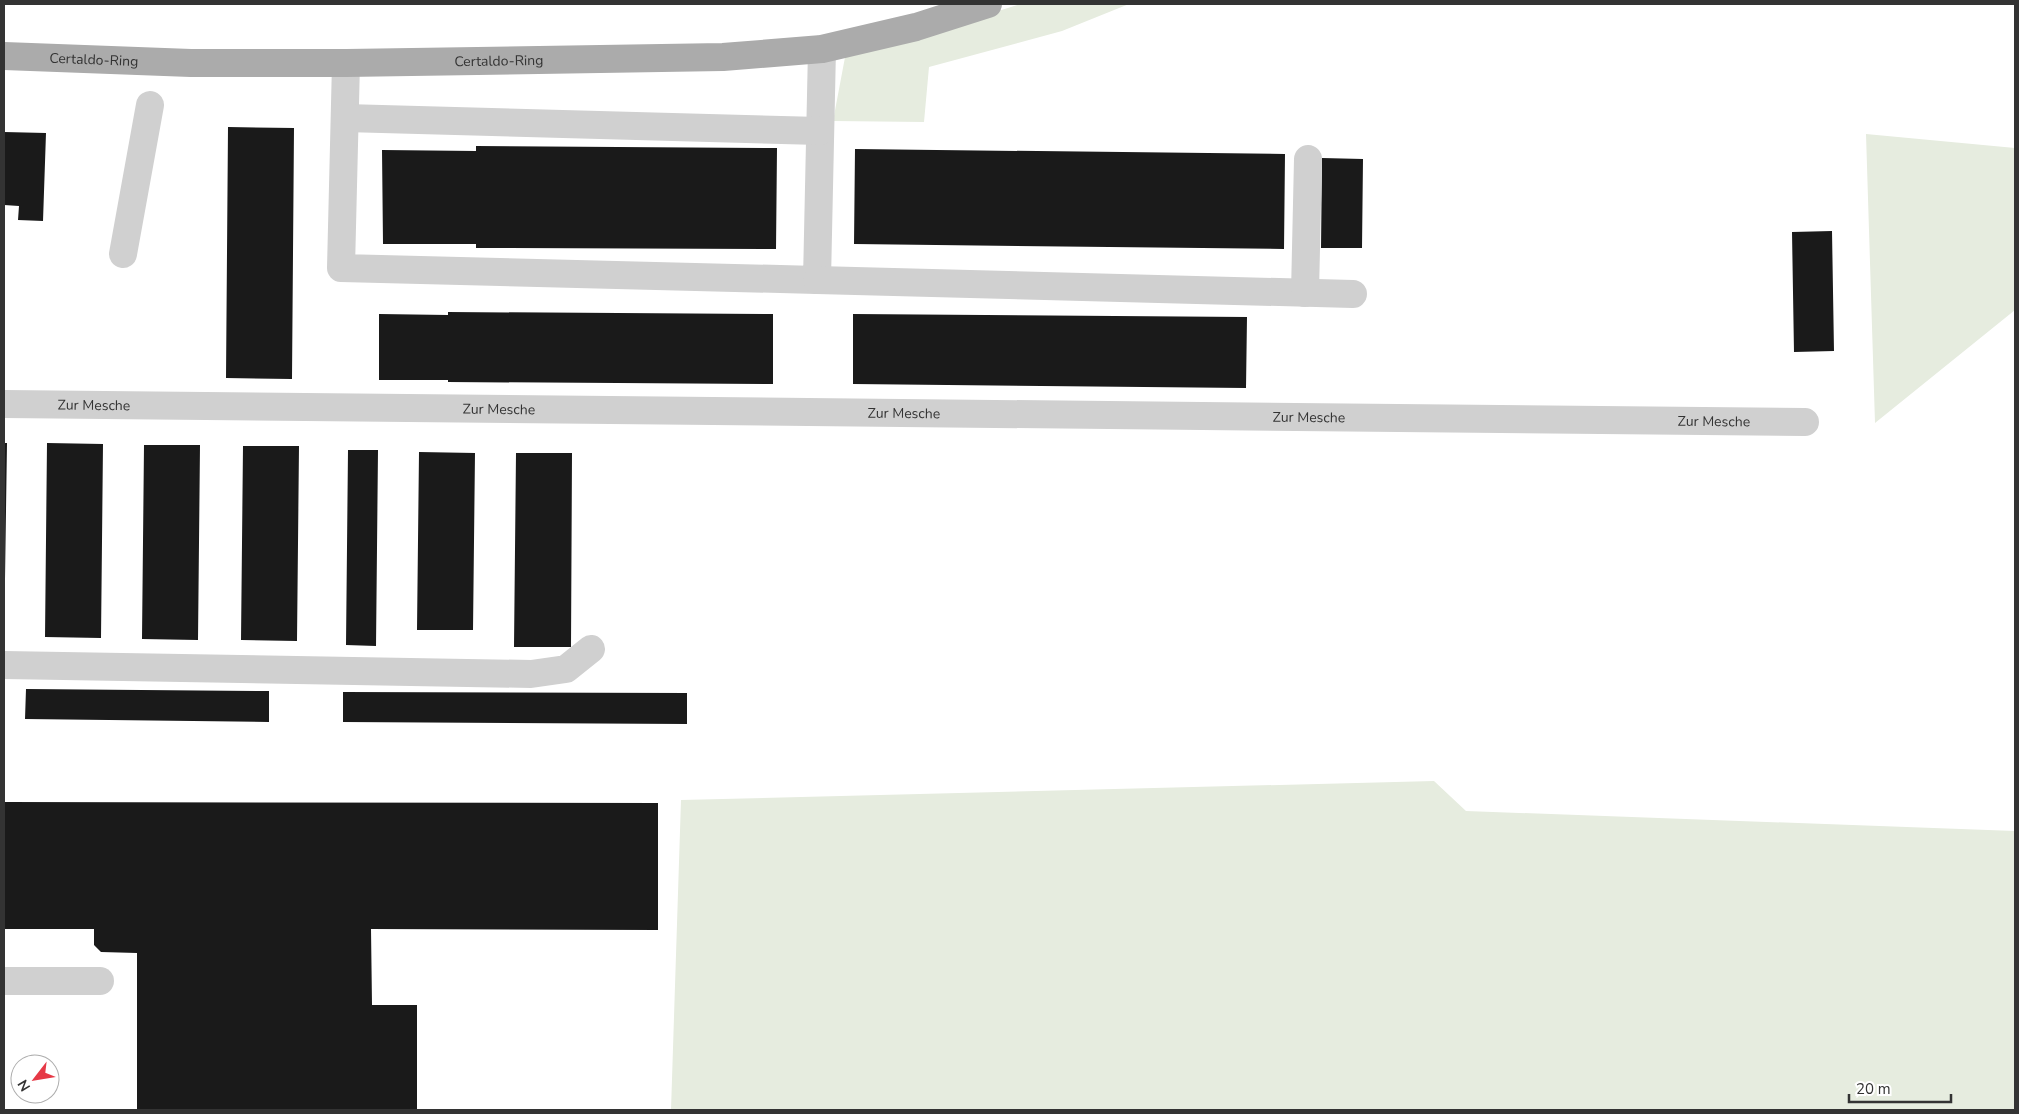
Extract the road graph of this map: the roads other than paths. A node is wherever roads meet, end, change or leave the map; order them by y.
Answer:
1 (988, 4) edge
2 (822, 49) junction
3 (4, 56) edge
4 (346, 63) junction
5 (150, 105) dead end
6 (344, 118) junction
7 (820, 131) junction
8 (1308, 160) dead end
9 (123, 254) dead end
10 (816, 280) junction
11 (1305, 293) junction
12 (1353, 294) dead end
13 (4, 404) edge
14 (1805, 422) dead end
15 (591, 649) dead end
16 (4, 665) edge
17 (4, 981) edge
18 (100, 981) dead end

1 - 2 main road, Certaldo-Ring
2 - 4 main road, Certaldo-Ring
2 - 7 lane
3 - 4 main road, Certaldo-Ring
4 - 6 lane
5 - 9 lane
6 - 7 lane
6 - 10 lane
7 - 10 lane
8 - 11 lane
10 - 11 lane
11 - 12 lane
13 - 14 lane, Zur Mesche
15 - 16 lane
17 - 18 lane

